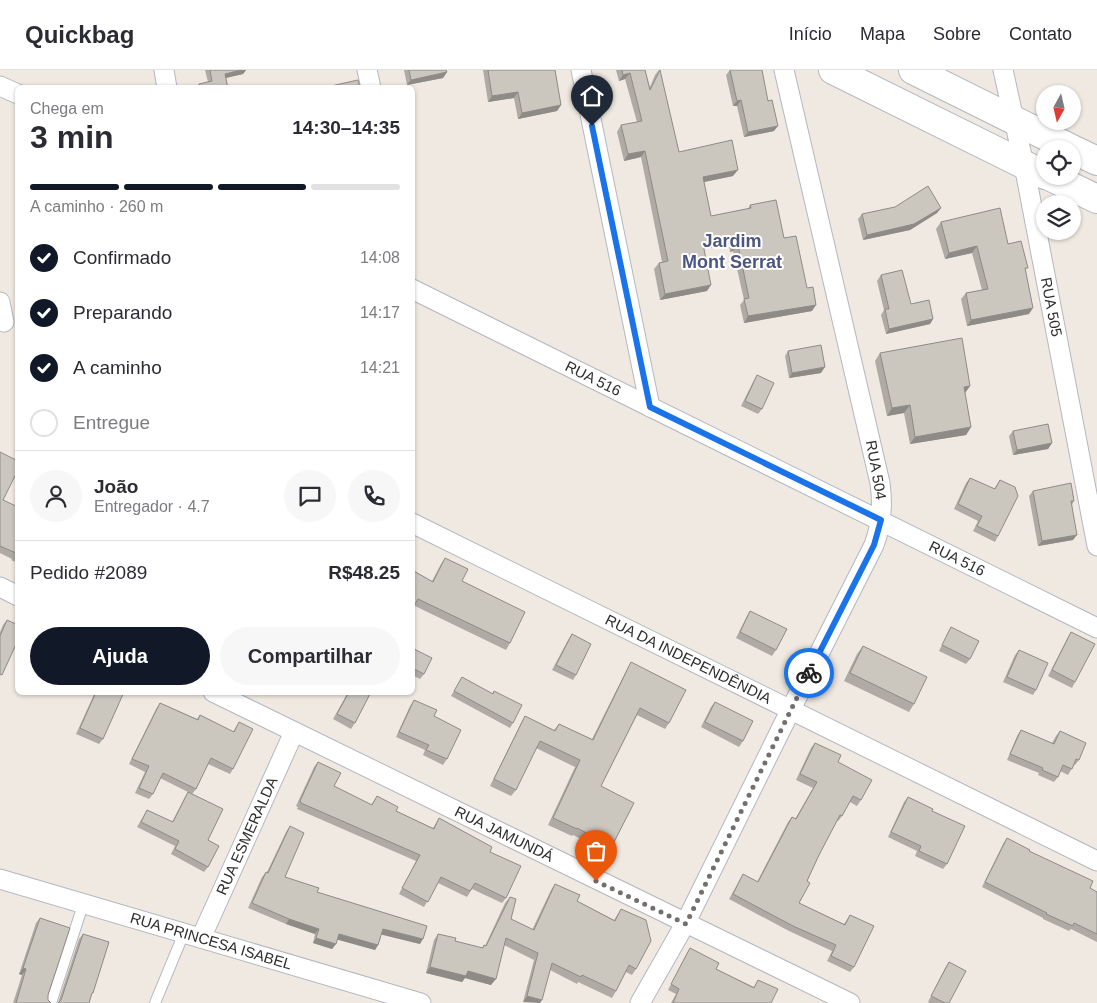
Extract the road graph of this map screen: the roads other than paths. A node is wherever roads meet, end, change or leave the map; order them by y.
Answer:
1 (164, 70) edge
2 (367, 70) edge
3 (580, 70) edge
4 (784, 70) edge
5 (833, 70) edge
6 (913, 70) edge
7 (1003, 70) edge
8 (166, 85) edge
9 (370, 85) edge
10 (0, 86) edge
11 (15, 93) edge
12 (1014, 120) junction
13 (1054, 140) edge
14 (1081, 153) edge
15 (1097, 161) edge
16 (1034, 170) edge
17 (1067, 185) edge
18 (1097, 199) edge
19 (415, 290) edge
20 (0, 302) edge
21 (7, 323) edge
22 (650, 407) junction
23 (881, 520) junction
24 (415, 524) edge
25 (1097, 546) edge
26 (0, 587) edge
27 (15, 594) edge
28 (1097, 628) edge
29 (221, 695) edge
30 (791, 709) junction
31 (294, 732) junction
32 (1097, 861) edge
33 (0, 880) edge
34 (83, 905) junction
35 (686, 924) junction
36 (193, 936) junction
37 (51, 1003) edge
38 (155, 1003) edge
39 (421, 1003) edge
40 (640, 1003) edge
41 (850, 1003) edge

1 - 8 street
2 - 9 street
3 - 22 street
4 - 23 street, RUA 504
5 - 16 street
6 - 12 street
7 - 12 street, RUA 505
10 - 11 street
12 - 13 street
12 - 16 street, RUA 505
14 - 15 street
16 - 25 street, RUA 505
17 - 18 street
19 - 22 street, RUA 516
20 - 21 street
22 - 23 street, RUA 516
23 - 28 street, RUA 516
23 - 30 street, RUA 504
24 - 30 street, RUA DA INDEPENDÊNDIA
26 - 27 street
29 - 31 street, RUA JAMUNDÁ
30 - 32 street, RUA DA INDEPENDÊNDIA
30 - 35 street, RUA 504
31 - 35 street, RUA JAMUNDÁ
31 - 36 street, RUA ESMERALDA
33 - 34 street, RUA PRINCESA ISABEL
34 - 36 street, RUA PRINCESA ISABEL
34 - 37 lane
35 - 40 street, RUA 504
35 - 41 street, RUA JAMUNDÁ
36 - 38 lane
36 - 39 street, RUA PRINCESA ISABEL

